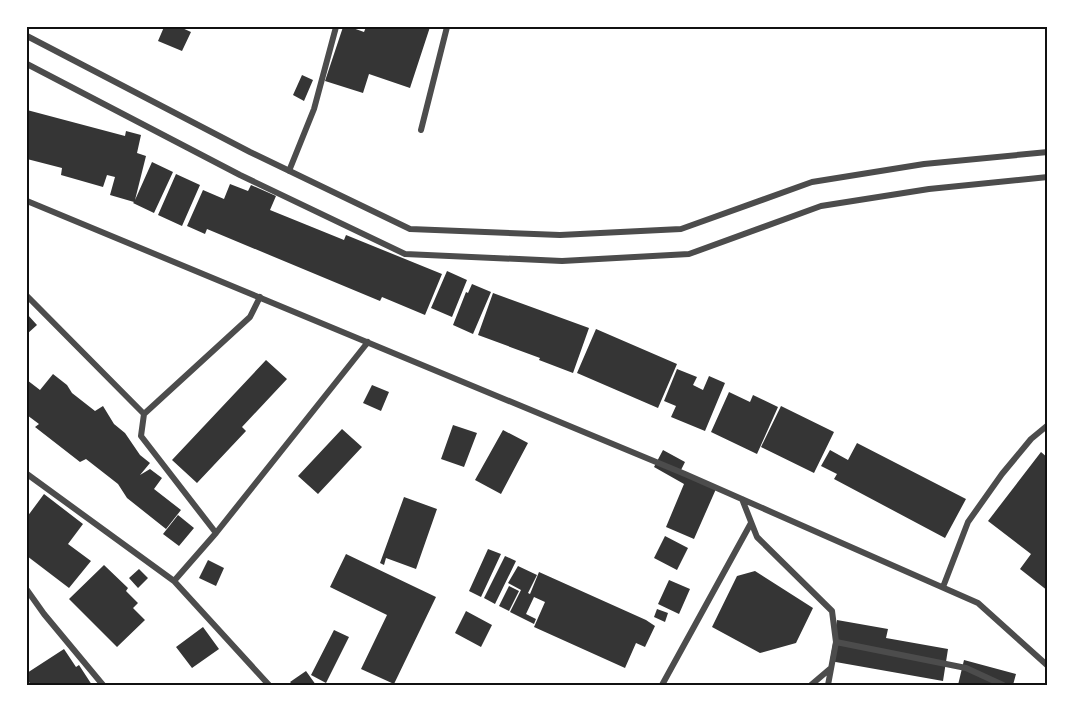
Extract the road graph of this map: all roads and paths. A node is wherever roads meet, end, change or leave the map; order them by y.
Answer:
1 (336, 27) edge
2 (447, 27) edge
3 (27, 36) edge
4 (27, 64) edge
5 (421, 130) dead end
6 (1048, 152) edge
7 (289, 171) junction
8 (1048, 177) edge
9 (27, 201) edge
10 (27, 296) edge
11 (260, 297) junction
12 (368, 342) junction
13 (144, 414) junction
14 (1048, 425) edge
15 (27, 474) edge
16 (742, 499) junction
17 (751, 523) junction
18 (216, 533) junction
19 (174, 581) junction
20 (943, 588) junction
21 (27, 590) edge
22 (836, 642) junction
23 (1048, 666) edge
24 (832, 667) junction
25 (103, 685) edge
26 (269, 685) edge
27 (662, 685) edge
28 (811, 685) edge
29 (828, 685) edge
30 (1004, 685) edge

1 - 7 street
2 - 5 street
3 - 7 street
4 - 8 street
6 - 7 street
9 - 11 street
10 - 13 street
11 - 12 street
11 - 13 street
12 - 16 street
12 - 18 street
13 - 18 street
14 - 20 street
15 - 19 street
16 - 17 street
16 - 20 street
17 - 22 street
17 - 27 street
18 - 19 street
19 - 26 street
20 - 23 street
21 - 25 street
22 - 24 street
22 - 30 street
24 - 28 street
24 - 29 street

